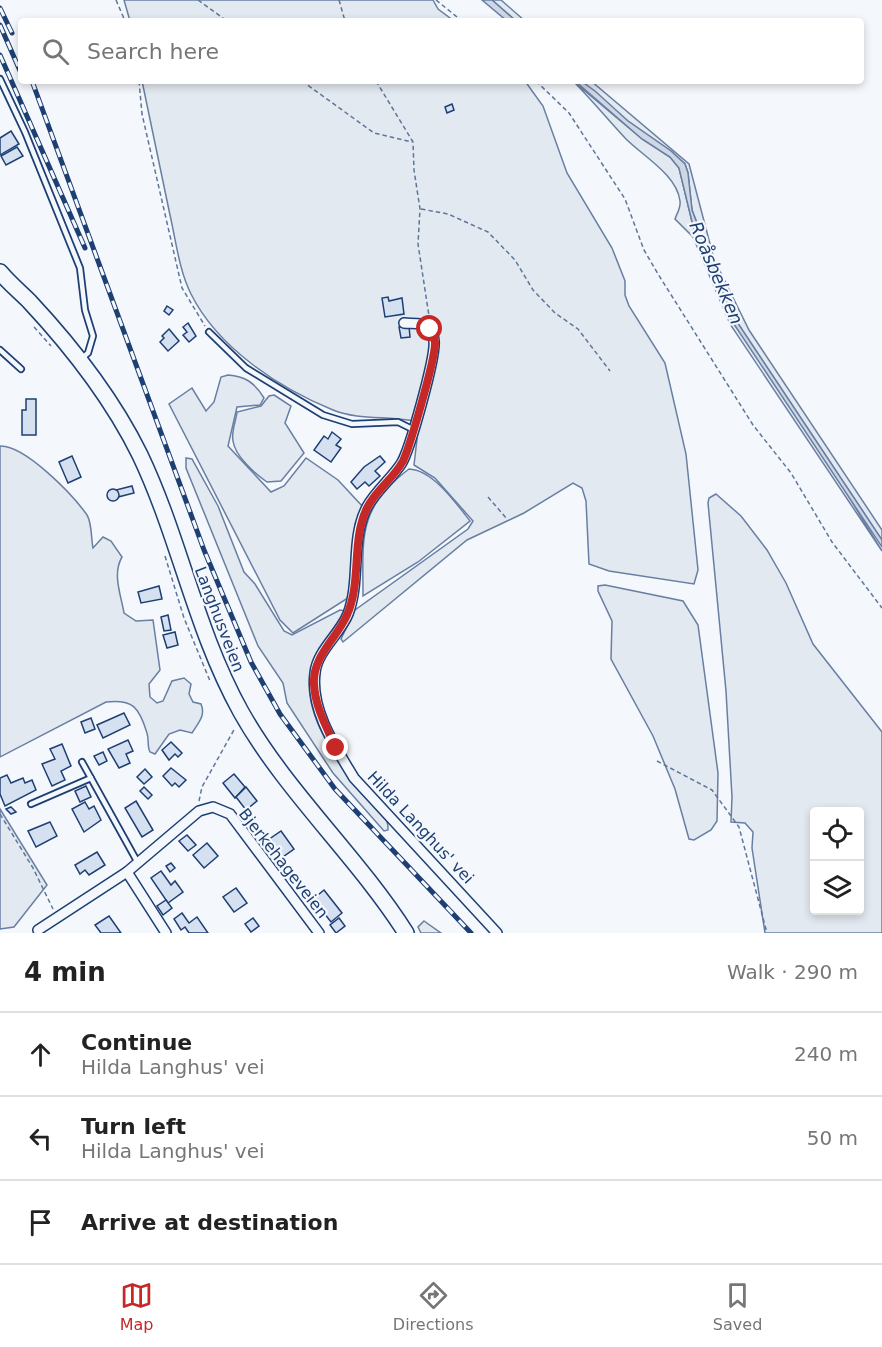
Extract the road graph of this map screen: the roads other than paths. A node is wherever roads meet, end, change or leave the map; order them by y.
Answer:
1 (0, 80) edge
2 (0, 262) edge
3 (0, 272) edge
4 (30, 302) junction
5 (404, 323) dead end
6 (209, 332) road end
7 (0, 350) edge
8 (79, 361) junction
9 (21, 369) dead end
10 (412, 429) junction
11 (82, 762) dead end
12 (91, 778) junction
13 (31, 804) dead end
14 (138, 863) junction
15 (127, 872) junction
16 (36, 932) edge
17 (166, 933) edge
18 (319, 933) edge
19 (406, 933) edge
20 (497, 933) edge

1 - 8 lane
2 - 4 main road, Langhusveien
3 - 4 main road, Langhusveien
4 - 8 main road, Langhusveien
5 - 10 street, Hilda Langhus' vei
6 - 10 lane
7 - 9 lane
8 - 19 main road, Langhusveien
10 - 20 street, Hilda Langhus' vei
11 - 12 lane
12 - 13 lane
12 - 14 lane
14 - 15 street
14 - 18 street, Bjerkehageveien
15 - 16 street
15 - 17 street

